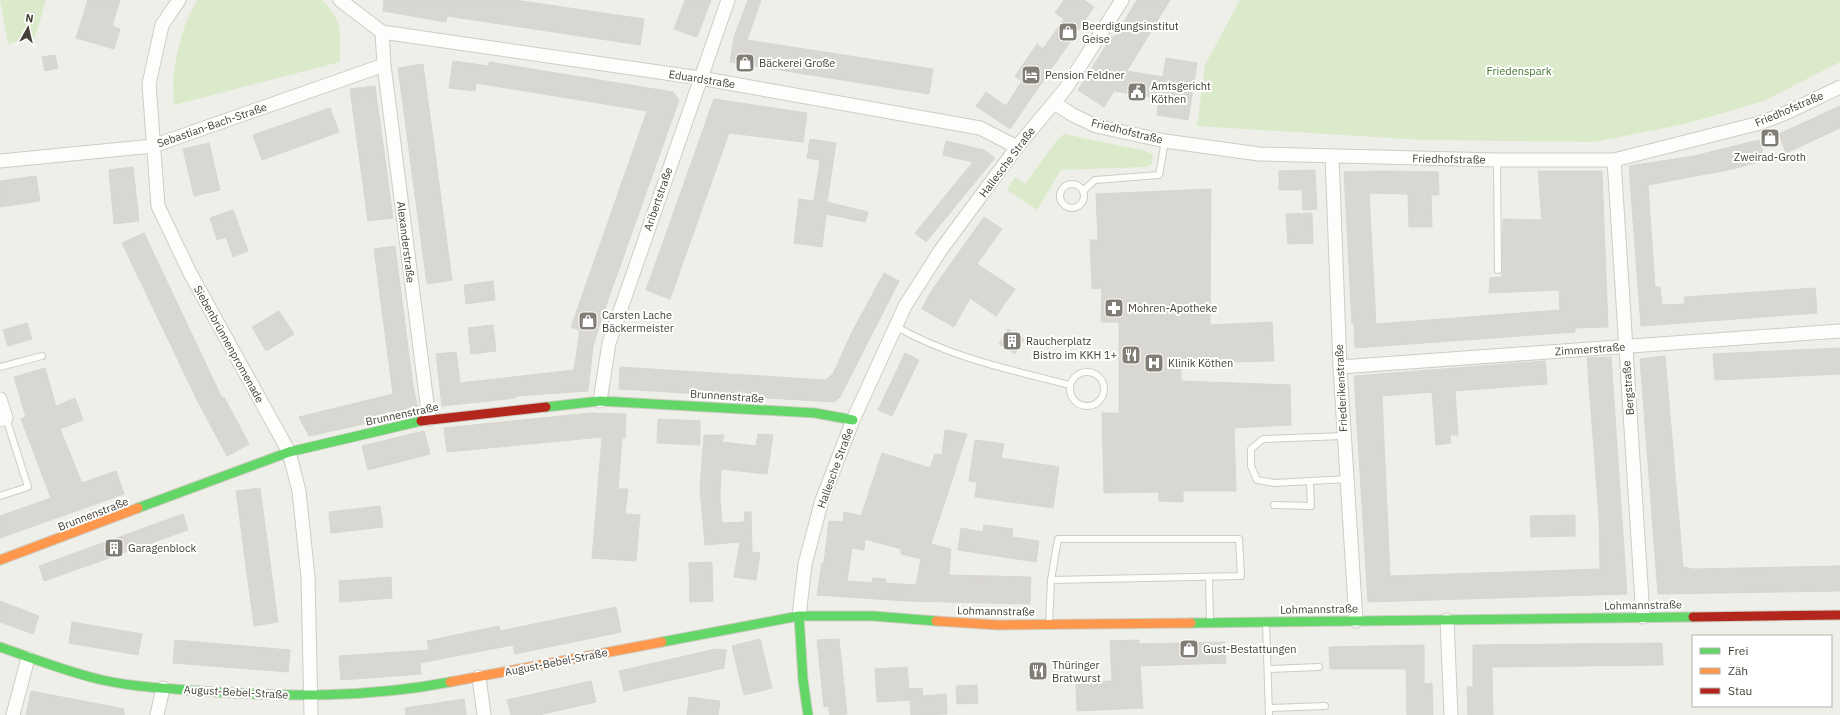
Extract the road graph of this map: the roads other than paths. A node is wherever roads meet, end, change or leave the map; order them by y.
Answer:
1 (179, 0) edge
2 (340, 0) edge
3 (728, 0) edge
4 (1122, 0) edge
5 (382, 32) junction
6 (384, 65) junction
7 (700, 78) junction
8 (1840, 87) edge
9 (1054, 102) junction
10 (1165, 141) junction
11 (153, 146) junction
12 (1017, 147) junction
13 (1332, 156) junction
14 (1497, 160) junction
15 (1614, 160) junction
16 (0, 161) edge
17 (1084, 190) junction
18 (1498, 270) dead end
19 (895, 326) junction
20 (1840, 331) edge
21 (1625, 347) junction
22 (42, 356) dead end
23 (0, 367) edge
24 (1340, 367) junction
25 (1070, 385) junction
26 (0, 399) edge
27 (600, 401) junction
28 (3, 419) edge
29 (429, 419) junction
30 (853, 420) junction
31 (1344, 436) junction
32 (289, 452) junction
33 (1347, 479) junction
34 (1310, 482) junction
35 (0, 496) edge
36 (1274, 505) dead end
37 (0, 560) edge
38 (1209, 576) junction
39 (1051, 580) junction
40 (1840, 615) edge
41 (799, 616) junction
42 (1644, 617) junction
43 (1447, 620) junction
44 (1356, 621) junction
45 (1210, 622) junction
46 (1266, 622) junction
47 (1048, 624) junction
48 (0, 647) edge
49 (28, 658) junction
50 (1318, 667) dead end
51 (1268, 669) junction
52 (479, 677) junction
53 (163, 688) junction
54 (310, 695) junction
55 (1325, 706) dead end
56 (1269, 708) junction
57 (0, 712) edge
58 (7, 715) edge
59 (12, 715) edge
60 (157, 715) edge
61 (311, 715) edge
62 (484, 715) edge
63 (808, 715) edge
64 (1269, 715) edge
65 (1451, 715) edge

1 - 11 street, Siebenbrünnenpromenade
2 - 5 street
3 - 7 street, Aribertstraße
4 - 9 street, Hallesche Straße
5 - 6 street
5 - 7 street, Eduardstraße
6 - 11 street, Sebastian-Bach-Straße
6 - 29 street, Alexanderstraße
7 - 12 street, Eduardstraße
7 - 27 street, Aribertstraße
8 - 15 street, Friedhofstraße
9 - 10 street, Friedhofstraße
9 - 12 street, Hallesche Straße
10 - 13 street, Friedhofstraße
10 - 17 lane
11 - 16 street, Sebastian-Bach-Straße
11 - 32 street, Siebenbrünnenpromenade
12 - 19 street, Hallesche Straße
13 - 14 street, Friedhofstraße
13 - 24 street, Friederikenstraße
14 - 15 street, Friedhofstraße
14 - 18 lane
15 - 21 street, Bergstraße
17 - 17 lane
19 - 25 lane
19 - 30 street, Hallesche Straße
20 - 21 street, Zimmerstraße
21 - 24 street, Zimmerstraße
21 - 42 street, Bergstraße
22 - 23 lane
24 - 31 street, Friederikenstraße
25 - 25 lane
26 - 28 street
27 - 29 main road, Brunnenstraße
27 - 30 main road, Brunnenstraße
28 - 35 lane
29 - 32 main road, Brunnenstraße
30 - 41 street, Hallesche Straße
31 - 33 street, Friederikenstraße
31 - 34 lane
32 - 37 main road, Brunnenstraße
32 - 54 street, Siebenbrünnenpromenade
33 - 34 lane
33 - 44 street, Friederikenstraße
34 - 36 lane
38 - 39 lane
38 - 39 lane
38 - 45 lane
39 - 47 lane
40 - 42 main road, Lohmannstraße
41 - 47 main road, Lohmannstraße
41 - 52 main road, August-Bebel-Straße
41 - 63 main road
42 - 43 main road, Lohmannstraße
43 - 44 main road, Lohmannstraße
43 - 65 street
44 - 46 main road, Lohmannstraße
45 - 46 main road, Lohmannstraße
45 - 47 main road, Lohmannstraße
46 - 51 lane
48 - 49 main road, August-Bebel-Straße
49 - 53 main road, August-Bebel-Straße
49 - 59 street
50 - 51 lane
51 - 56 lane
52 - 54 main road, August-Bebel-Straße
52 - 62 street
53 - 54 main road, August-Bebel-Straße
53 - 60 street
54 - 61 street
55 - 56 lane
56 - 64 lane
57 - 58 street

